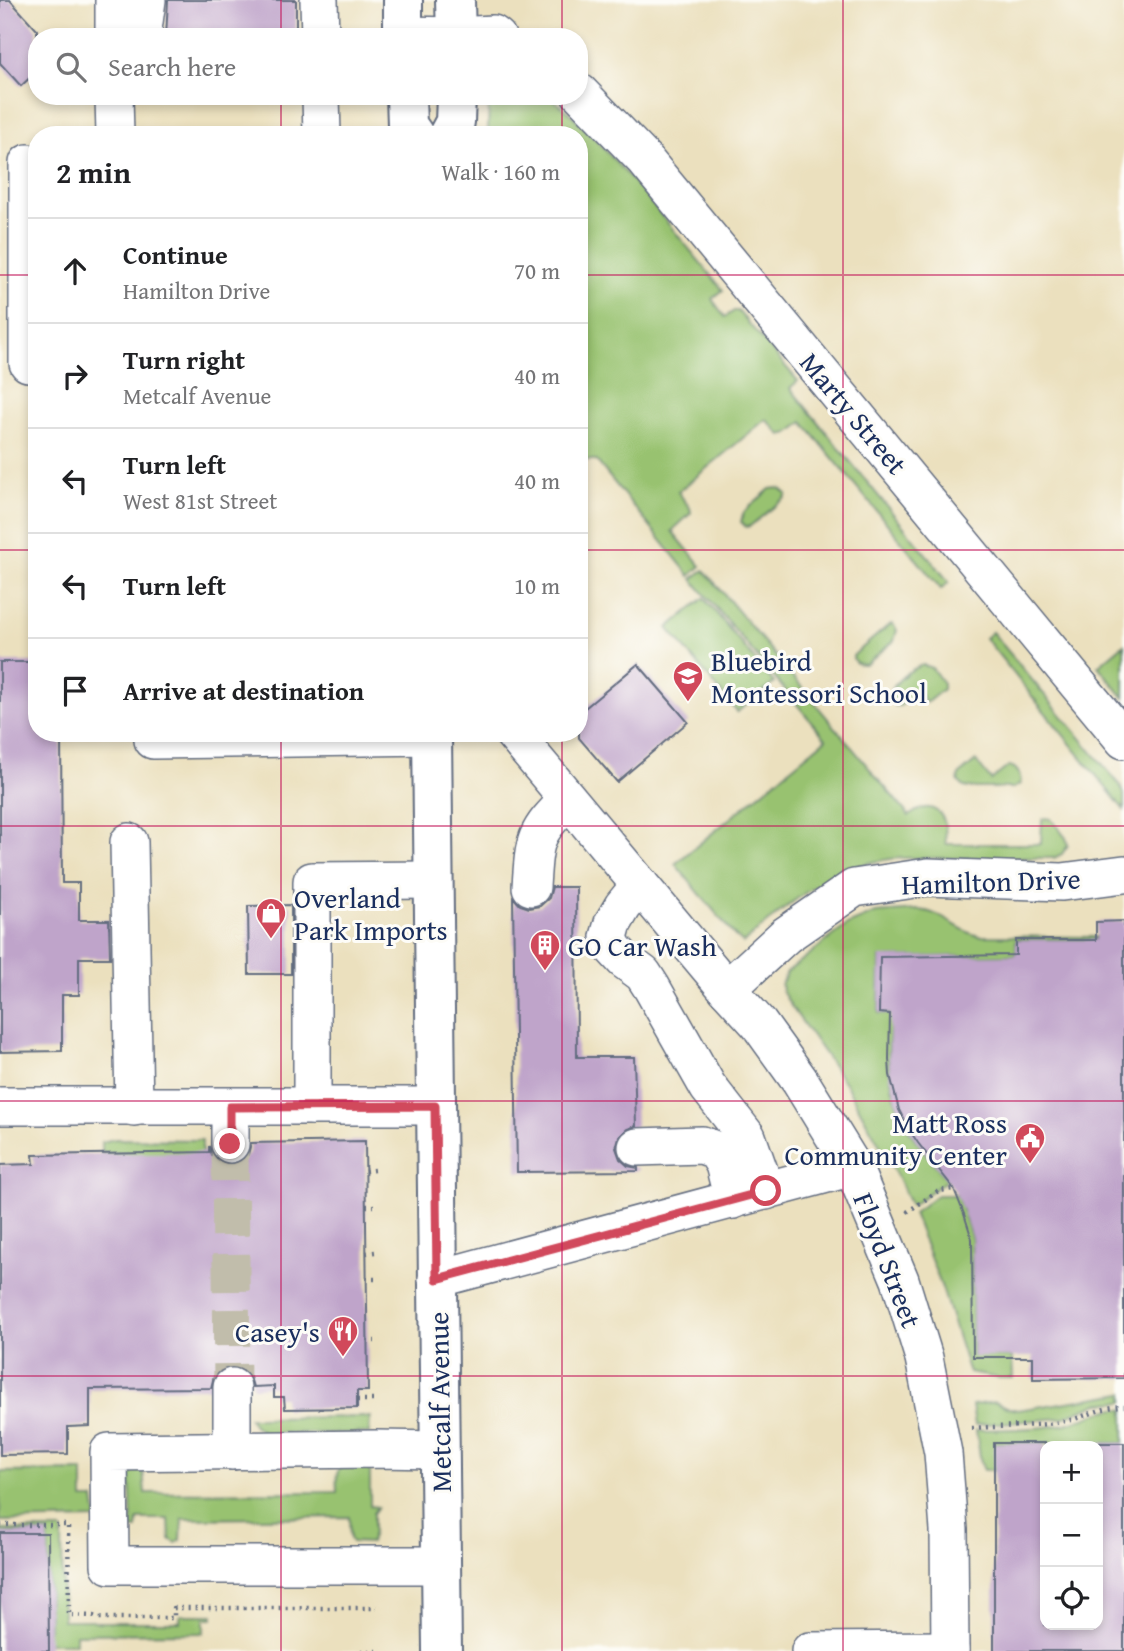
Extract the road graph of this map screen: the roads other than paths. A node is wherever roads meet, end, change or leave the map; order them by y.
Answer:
1 (114, 0) edge
2 (148, 0) edge
3 (319, 0) edge
4 (456, 0) edge
5 (114, 28) edge
6 (143, 28) edge
7 (320, 28) edge
8 (456, 28) edge
9 (588, 101) edge
10 (114, 105) edge
11 (321, 105) edge
12 (406, 105) edge
13 (456, 105) edge
14 (115, 126) edge
15 (322, 126) edge
16 (408, 126) edge
17 (454, 126) edge
18 (22, 163) edge
19 (28, 363) edge
20 (1124, 740) edge
21 (432, 742) edge
22 (520, 742) edge
23 (568, 800) junction
24 (129, 842) dead end
25 (1124, 874) edge
26 (433, 880) junction
27 (640, 885) junction
28 (531, 887) dead end
29 (727, 989) junction
30 (0, 1106) edge
31 (312, 1106) junction
32 (435, 1106) junction
33 (134, 1107) junction
34 (230, 1107) junction
35 (230, 1144) tunnel mouth
36 (637, 1147) dead end
37 (853, 1167) junction
38 (749, 1195) junction
39 (437, 1279) junction
40 (232, 1387) tunnel mouth
41 (439, 1450) junction
42 (232, 1451) junction
43 (440, 1565) junction
44 (865, 1650) edge
45 (950, 1650) edge
46 (442, 1651) edge
47 (810, 1651) edge

1 - 5 street
2 - 6 street
3 - 7 street
4 - 8 main road
9 - 20 street, Marty Street
10 - 14 street
11 - 15 street
12 - 16 main road
13 - 17 main road
18 - 19 street
21 - 26 main road, Metcalf Avenue
22 - 23 street, Floyd Street
23 - 27 street, Floyd Street
23 - 28 street
24 - 33 street
25 - 29 street, Hamilton Drive
26 - 31 street
26 - 32 main road, Metcalf Avenue
27 - 29 street, Floyd Street
27 - 38 street
29 - 37 street, Floyd Street
30 - 33 street
31 - 32 street
31 - 34 street
32 - 39 main road, Metcalf Avenue
33 - 34 street
34 - 35 street
36 - 38 street
37 - 38 street
37 - 45 street, Floyd Street
38 - 39 street
39 - 41 main road, Metcalf Avenue
40 - 42 street
41 - 42 street
41 - 43 main road, Metcalf Avenue
42 - 43 street
43 - 46 main road, Metcalf Avenue
44 - 45 street
44 - 47 street

